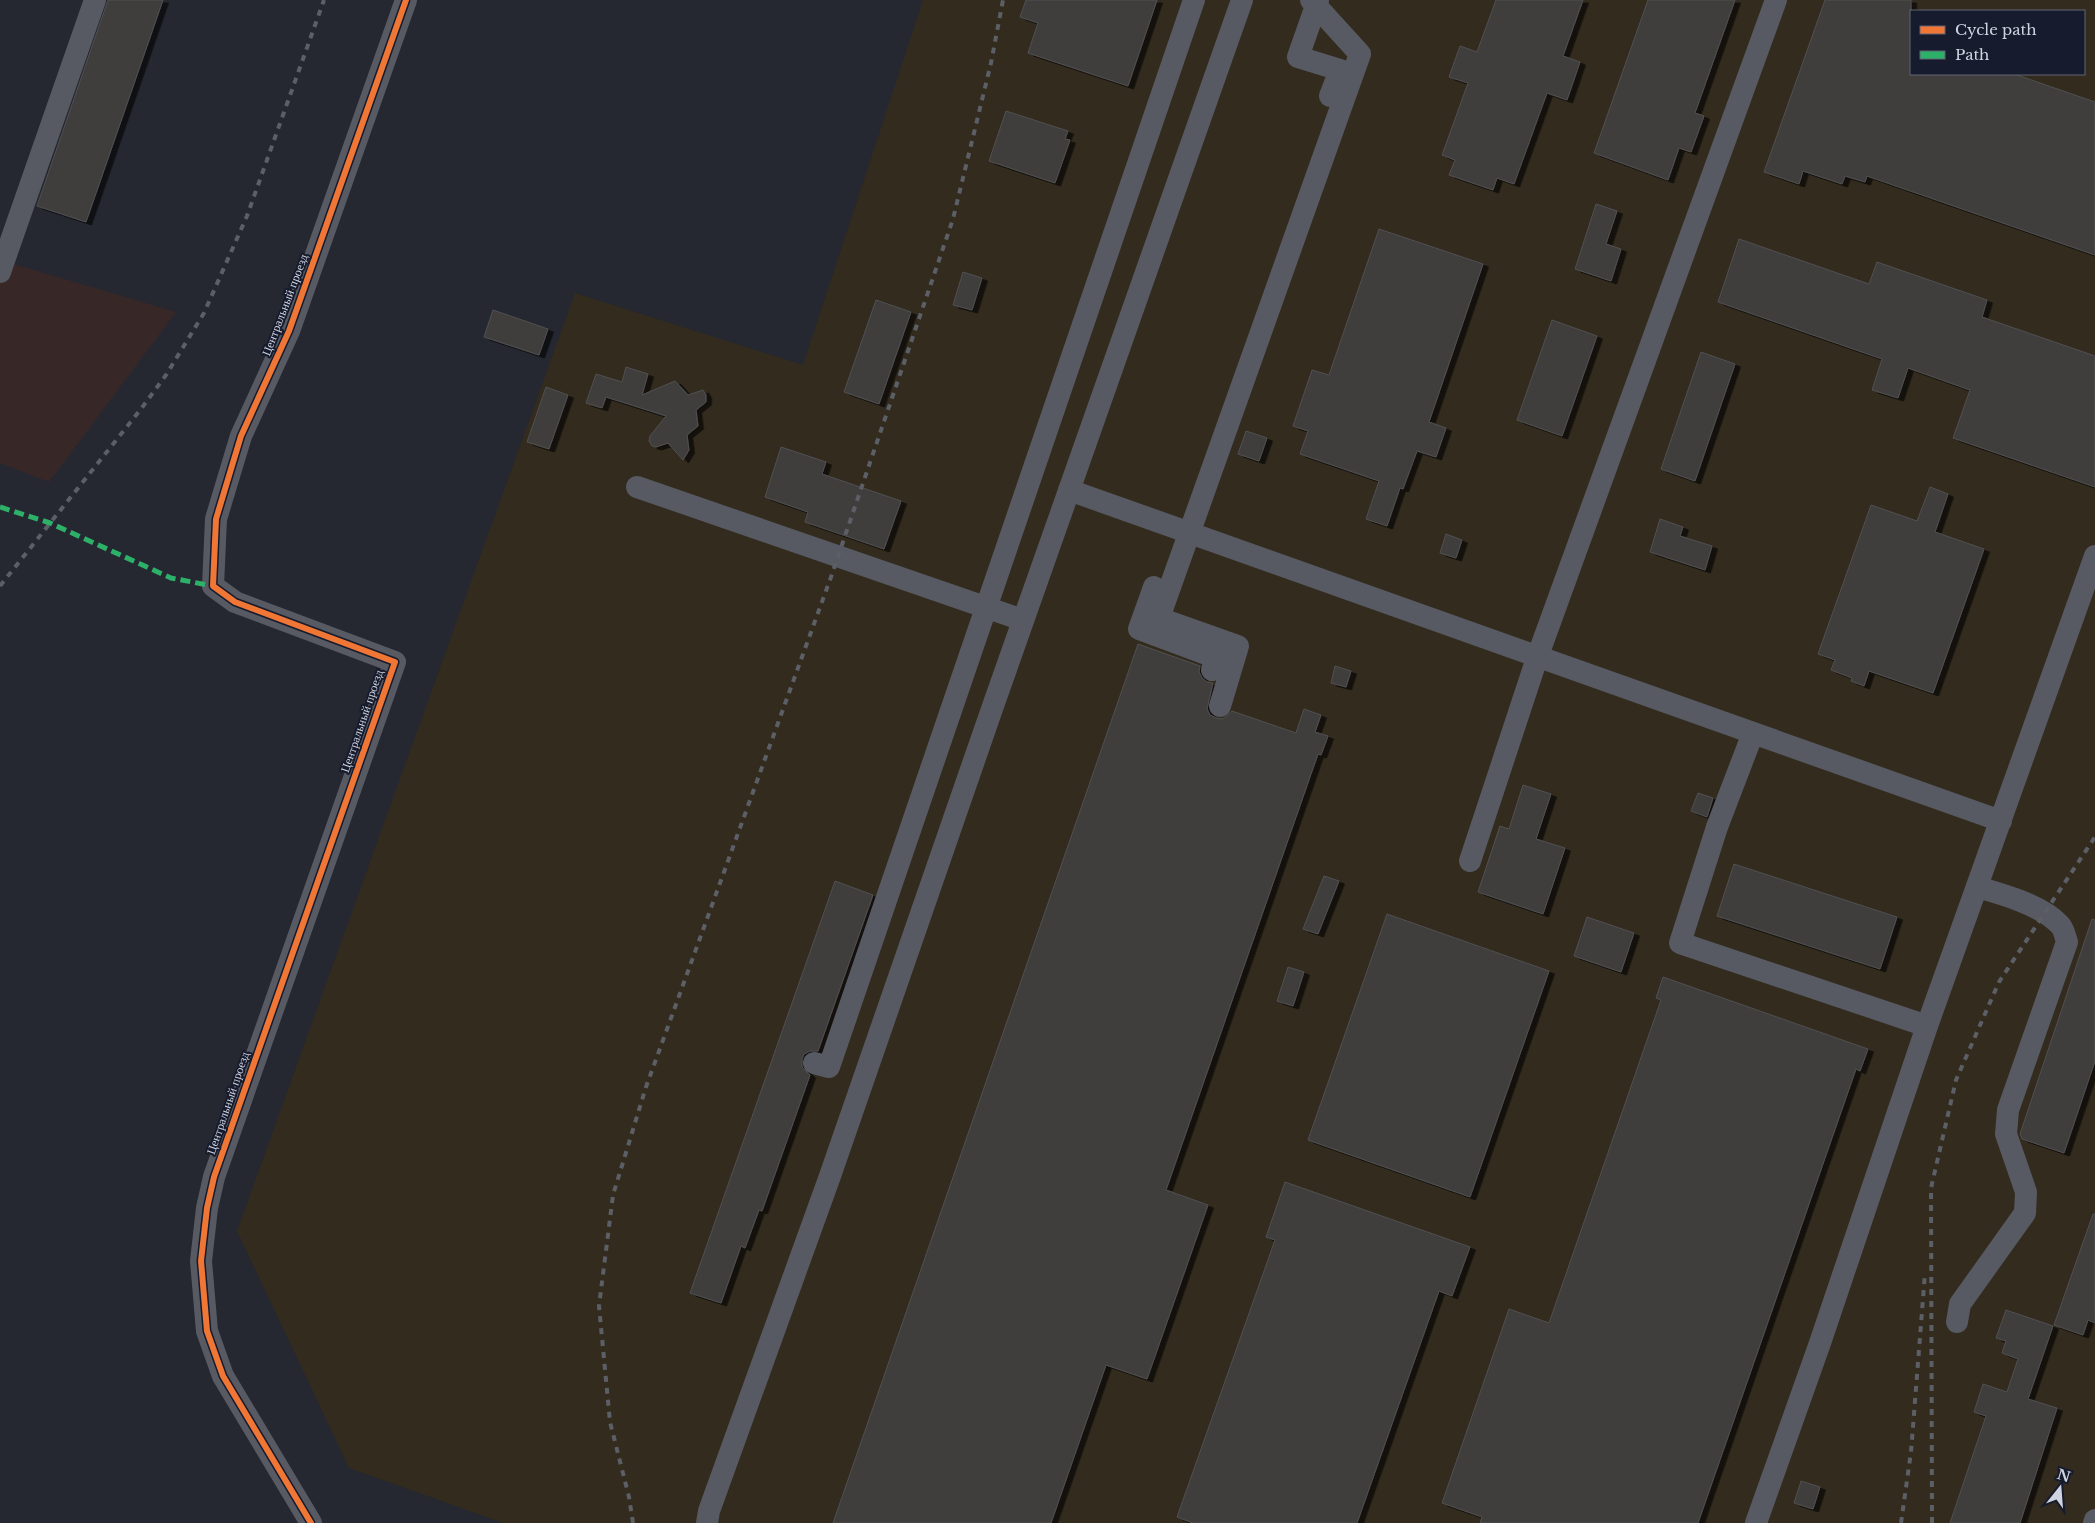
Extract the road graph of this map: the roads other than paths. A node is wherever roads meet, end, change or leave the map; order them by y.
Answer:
1 (95, 0) edge
2 (406, 0) edge
3 (1194, 0) edge
4 (1242, 0) edge
5 (1311, 0) edge
6 (1318, 0) edge
7 (1776, 0) edge
8 (0, 272) edge
9 (637, 487) dead end
10 (1069, 490) junction
11 (2095, 556) edge
12 (1023, 620) junction
13 (1537, 658) junction
14 (1212, 670) dead end
15 (1220, 706) dead end
16 (1753, 733) junction
17 (2001, 820) junction
18 (1470, 861) dead end
19 (1977, 887) junction
20 (1927, 1026) junction
21 (814, 1063) dead end
22 (1957, 1322) dead end
23 (310, 1523) edge
24 (707, 1523) edge
25 (1756, 1523) edge

1 - 8 street
2 - 23 street, Центральный проезд
3 - 21 street
4 - 10 street
5 - 15 street
6 - 14 street
7 - 13 street
9 - 12 street
10 - 12 street
10 - 13 street
11 - 17 street
12 - 24 street
13 - 16 street
13 - 18 street
16 - 17 street
16 - 20 street
17 - 19 street
19 - 20 street
19 - 22 street
20 - 25 street

